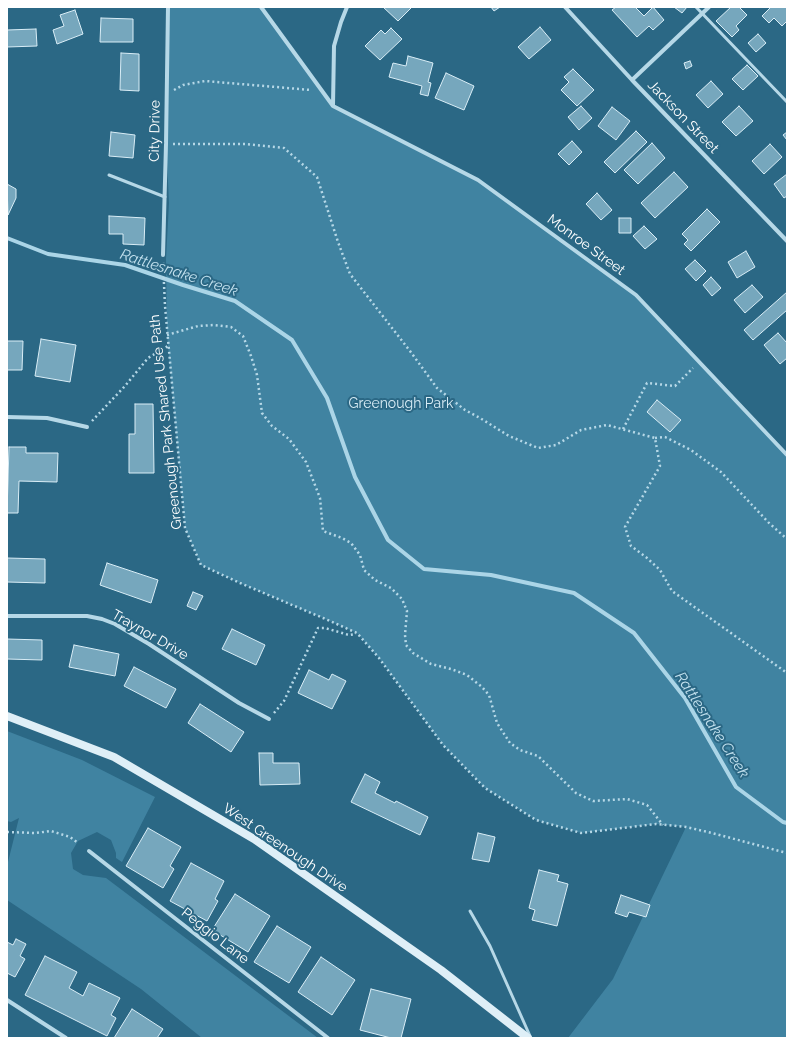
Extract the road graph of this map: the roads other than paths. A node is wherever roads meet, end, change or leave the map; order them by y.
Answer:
1 (168, 7) edge
2 (261, 7) edge
3 (347, 7) edge
4 (565, 7) edge
5 (696, 7) edge
6 (709, 7) edge
7 (702, 14) junction
8 (632, 80) junction
9 (787, 102) edge
10 (333, 106) junction
11 (109, 175) dead end
12 (165, 197) junction
13 (787, 241) edge
14 (163, 255) road end
15 (7, 417) edge
16 (87, 427) road end
17 (787, 455) edge
18 (7, 616) edge
19 (7, 716) edge
20 (269, 720) road end
21 (89, 851) dead end
22 (470, 911) dead end
23 (7, 1000) edge
24 (66, 1038) edge
25 (328, 1038) edge
26 (528, 1038) edge
27 (531, 1038) edge

1 - 12 street, City Drive
2 - 10 street
3 - 10 street
4 - 8 street, Jackson Street
5 - 7 lane
6 - 7 street
7 - 8 street
7 - 9 lane
8 - 13 street, Jackson Street
10 - 17 street, Monroe Street
11 - 12 lane
12 - 14 street, City Drive
15 - 16 street
18 - 20 street, Traynor Drive
19 - 26 street, West Greenough Drive
21 - 25 street, Peggio Lane
22 - 27 lane
23 - 24 street

